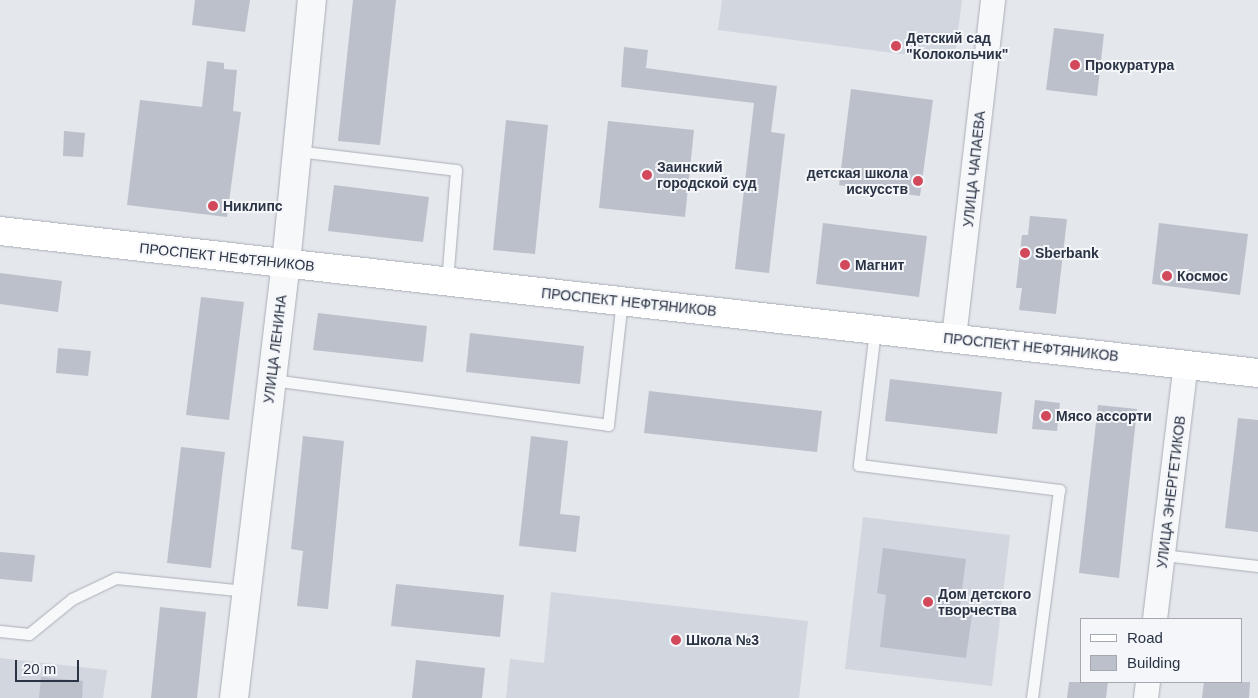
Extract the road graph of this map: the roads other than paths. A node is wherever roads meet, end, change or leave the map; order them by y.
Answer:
1 (312, 0) edge
2 (993, 0) edge
3 (297, 151) junction
4 (0, 232) edge
5 (286, 264) junction
6 (447, 282) junction
7 (622, 301) junction
8 (875, 330) junction
9 (954, 338) junction
10 (1186, 364) junction
11 (1258, 372) edge
12 (272, 380) junction
13 (1163, 554) junction
14 (1258, 566) edge
15 (247, 591) junction
16 (1155, 618) edge
17 (0, 631) edge
18 (1148, 683) edge
19 (234, 698) edge
20 (1032, 698) edge
21 (1146, 698) edge

1 - 3 street, УЛИЦА ЛЕНИНА
2 - 9 street, УЛИЦА ЧАПАЕВА
3 - 5 street, УЛИЦА ЛЕНИНА
3 - 6 lane
4 - 5 main road, ПРОСПЕКТ НЕФТЯНИКОВ
5 - 6 main road, ПРОСПЕКТ НЕФТЯНИКОВ
5 - 12 street, УЛИЦА ЛЕНИНА
6 - 7 main road, ПРОСПЕКТ НЕФТЯНИКОВ
7 - 8 main road, ПРОСПЕКТ НЕФТЯНИКОВ
7 - 12 lane
8 - 9 main road, ПРОСПЕКТ НЕФТЯНИКОВ
8 - 20 lane
9 - 10 main road, ПРОСПЕКТ НЕФТЯНИКОВ
10 - 11 main road, ПРОСПЕКТ НЕФТЯНИКОВ
10 - 13 street, УЛИЦА ЭНЕРГЕТИКОВ
12 - 15 street, УЛИЦА ЛЕНИНА
13 - 14 lane
13 - 16 street, УЛИЦА ЭНЕРГЕТИКОВ
15 - 17 lane
15 - 19 street, УЛИЦА ЛЕНИНА
18 - 21 street

